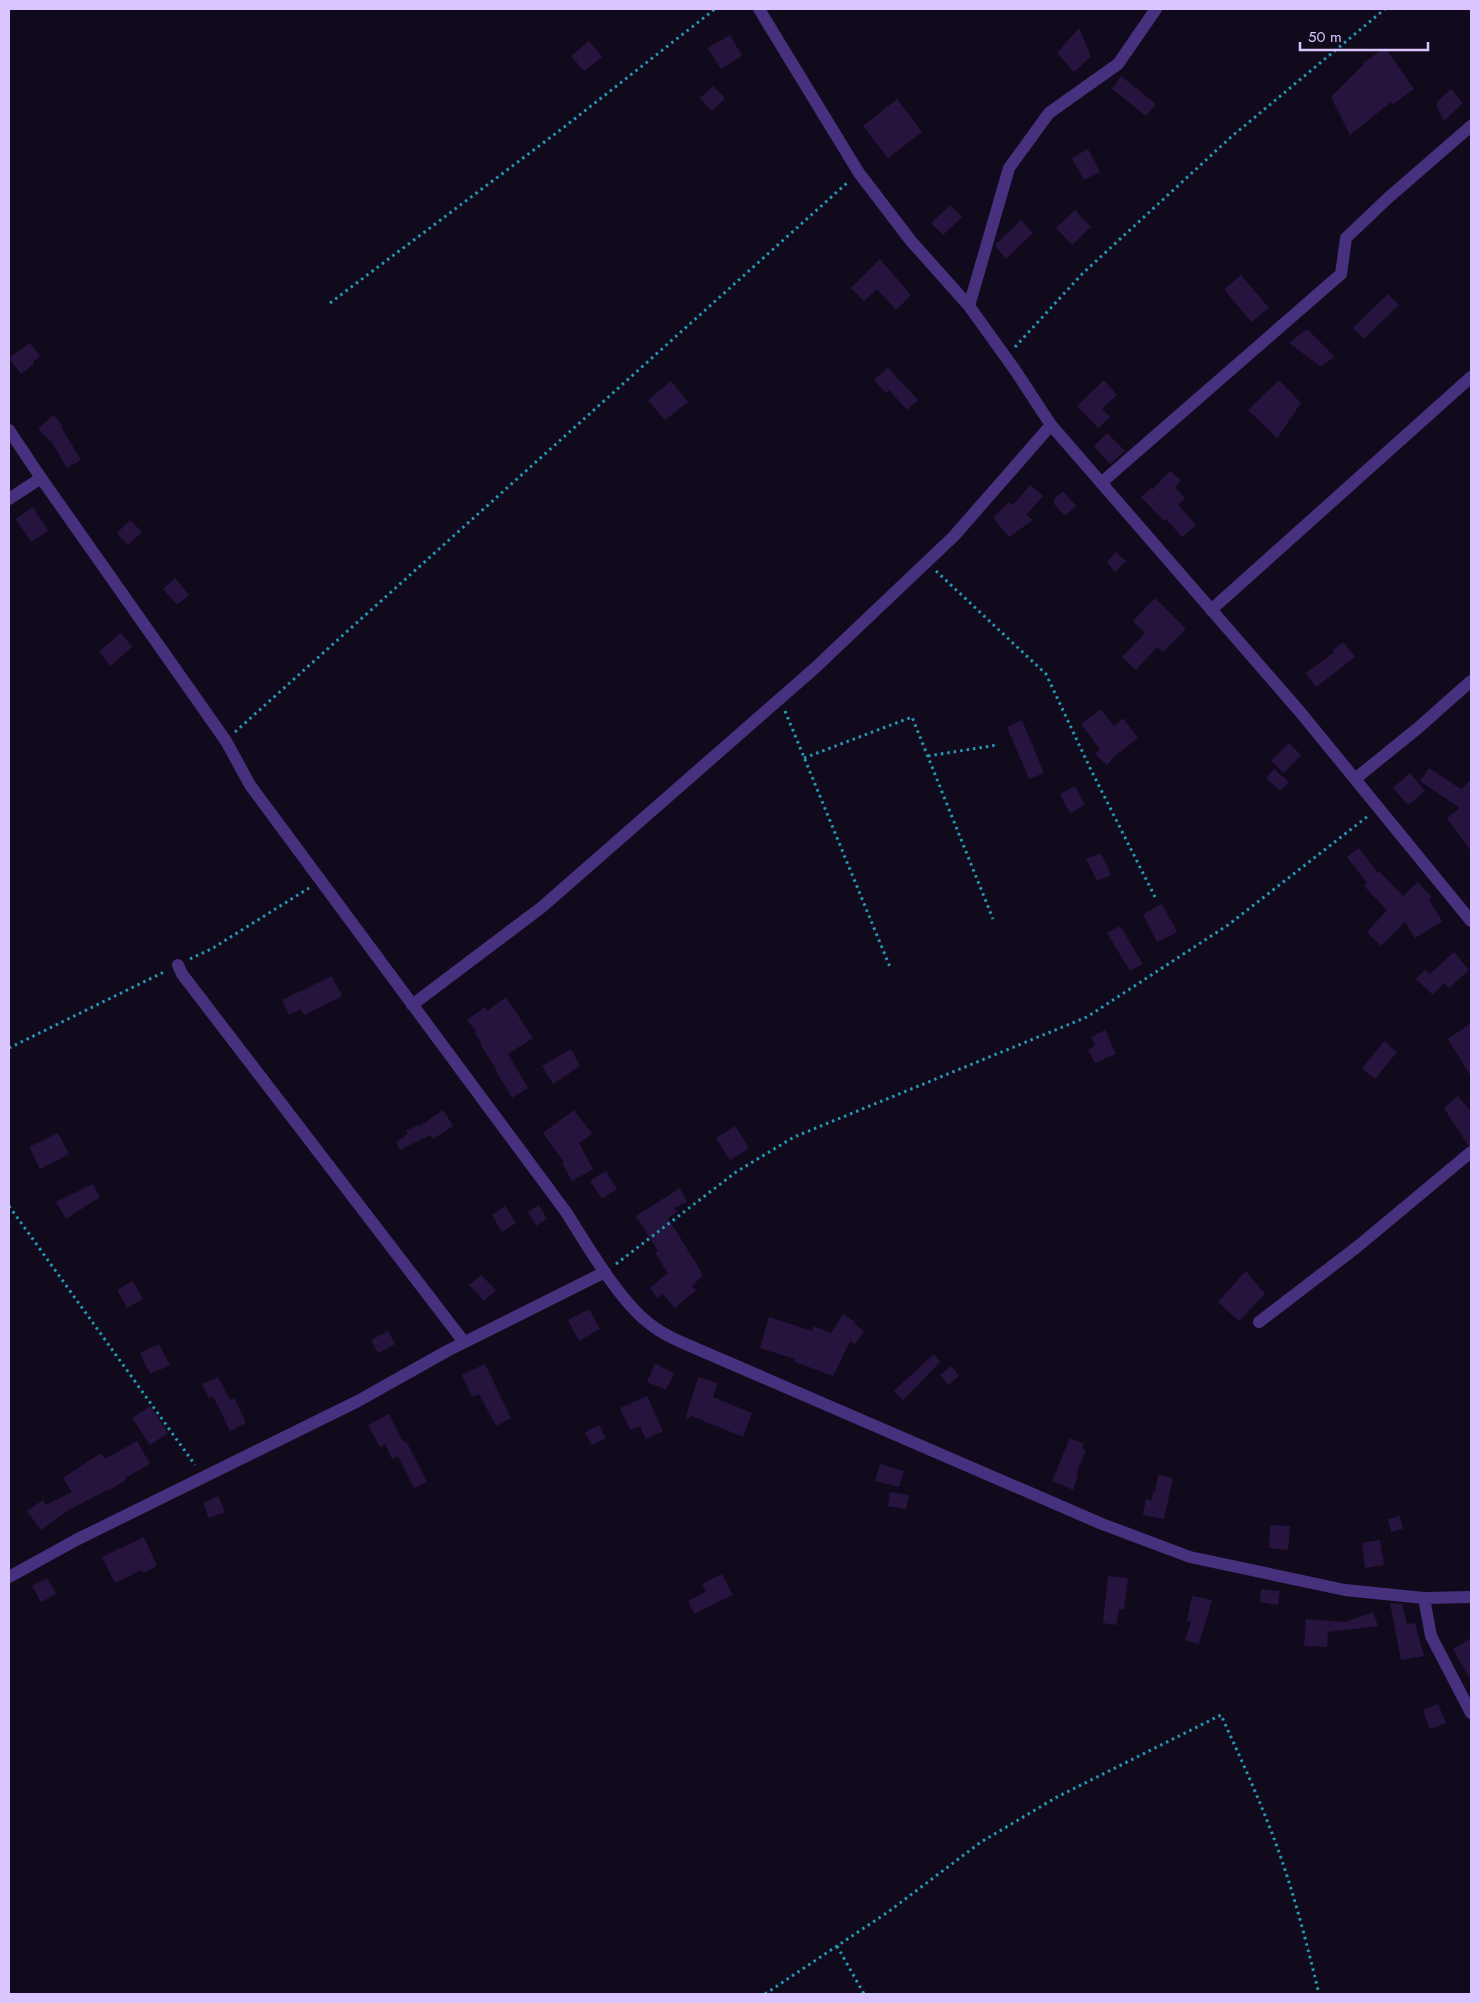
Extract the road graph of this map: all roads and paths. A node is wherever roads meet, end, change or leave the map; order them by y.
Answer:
1 (715, 9) edge
2 (759, 9) edge
3 (1156, 9) edge
4 (1385, 9) edge
5 (1471, 126) edge
6 (859, 173) junction
7 (330, 303) dead end
8 (968, 306) junction
9 (1006, 357) junction
10 (1471, 377) edge
11 (1051, 426) junction
12 (9, 430) edge
13 (41, 478) junction
14 (1101, 483) junction
15 (9, 498) edge
16 (926, 562) junction
17 (1211, 610) junction
18 (1471, 681) edge
19 (780, 699) junction
20 (226, 741) junction
21 (997, 745) dead end
22 (928, 756) junction
23 (804, 758) junction
24 (1355, 779) junction
25 (1378, 808) junction
26 (1155, 897) dead end
27 (993, 919) dead end
28 (1471, 921) edge
29 (178, 965) dead end
30 (890, 968) dead end
31 (412, 1005) junction
32 (1471, 1152) edge
33 (9, 1206) edge
34 (605, 1272) junction
35 (1259, 1322) dead end
36 (464, 1342) junction
37 (204, 1476) junction
38 (9, 1577) edge
39 (1471, 1597) edge
40 (1424, 1598) junction
41 (1471, 1713) edge
42 (838, 1946) junction
43 (765, 1994) edge
44 (864, 1994) edge
45 (1319, 1994) edge

1 - 7 path
2 - 6 street
3 - 8 street
4 - 9 path
5 - 14 street
6 - 8 street
6 - 20 path
8 - 9 street
9 - 11 street
10 - 17 street
11 - 14 street
11 - 16 street
12 - 13 street
13 - 15 street
13 - 20 street
14 - 17 street
16 - 19 street
16 - 26 path
17 - 24 street
18 - 24 street
19 - 23 path
19 - 31 street
20 - 31 street
21 - 22 path
22 - 23 path
22 - 27 path
23 - 30 path
24 - 25 street
25 - 28 street
25 - 34 path
29 - 36 street
31 - 34 street
32 - 35 street
33 - 37 path
34 - 36 street
34 - 40 street
36 - 37 street
37 - 38 street
39 - 40 street
40 - 41 street
42 - 43 path
42 - 44 path
42 - 45 path

